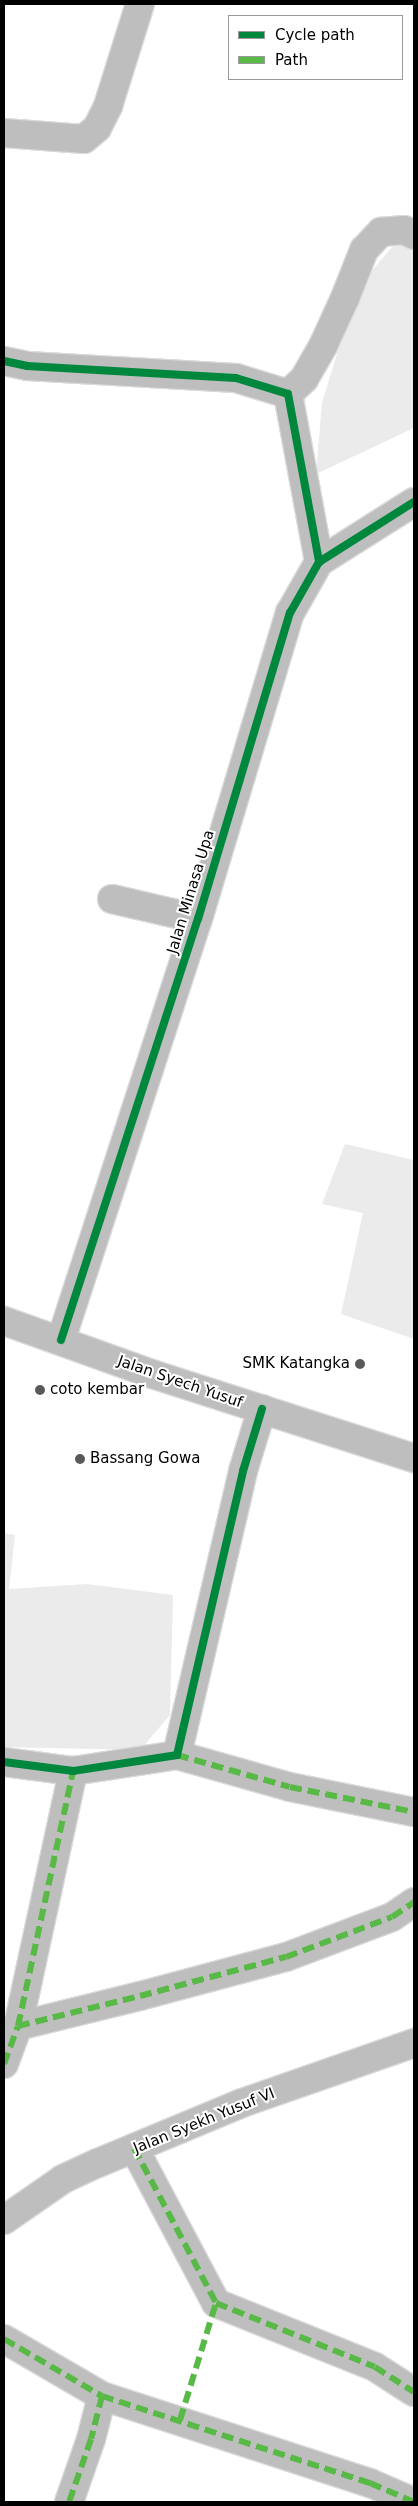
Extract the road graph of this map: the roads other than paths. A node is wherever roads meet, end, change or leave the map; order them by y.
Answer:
1 (140, 4) edge
2 (4, 133) edge
3 (414, 235) edge
4 (4, 361) edge
5 (288, 394) junction
6 (414, 502) edge
7 (319, 562) junction
8 (112, 899) dead end
9 (198, 919) junction
10 (4, 1321) edge
11 (61, 1340) junction
12 (262, 1409) junction
13 (414, 1458) edge
14 (177, 1755) junction
15 (4, 1762) edge
16 (72, 1771) junction
17 (414, 1812) edge
18 (414, 1902) edge
19 (18, 2026) junction
20 (414, 2043) edge
21 (4, 2064) edge
22 (134, 2148) junction
23 (4, 2220) edge
24 (4, 2339) edge
25 (414, 2392) edge
26 (102, 2396) junction
27 (69, 2502) edge
28 (414, 2502) edge

1 - 2 street
3 - 5 street
4 - 5 street
5 - 7 street
6 - 7 street, Jalan Minasa Upa
7 - 9 street, Jalan Minasa Upa
8 - 9 street
9 - 11 street, Jalan Minasa Upa
10 - 11 street, Jalan Syech Yusuf
11 - 12 street, Jalan Syech Yusuf
12 - 13 street, Jalan Syech Yusuf
12 - 14 street
14 - 16 street
14 - 17 street
15 - 16 street
16 - 19 street
18 - 19 street
19 - 21 street
20 - 22 street, Jalan Syekh Yusuf VI
22 - 23 street, Jalan Syekh Yusuf VI
22 - 25 street
24 - 26 street
26 - 27 street
26 - 28 street

